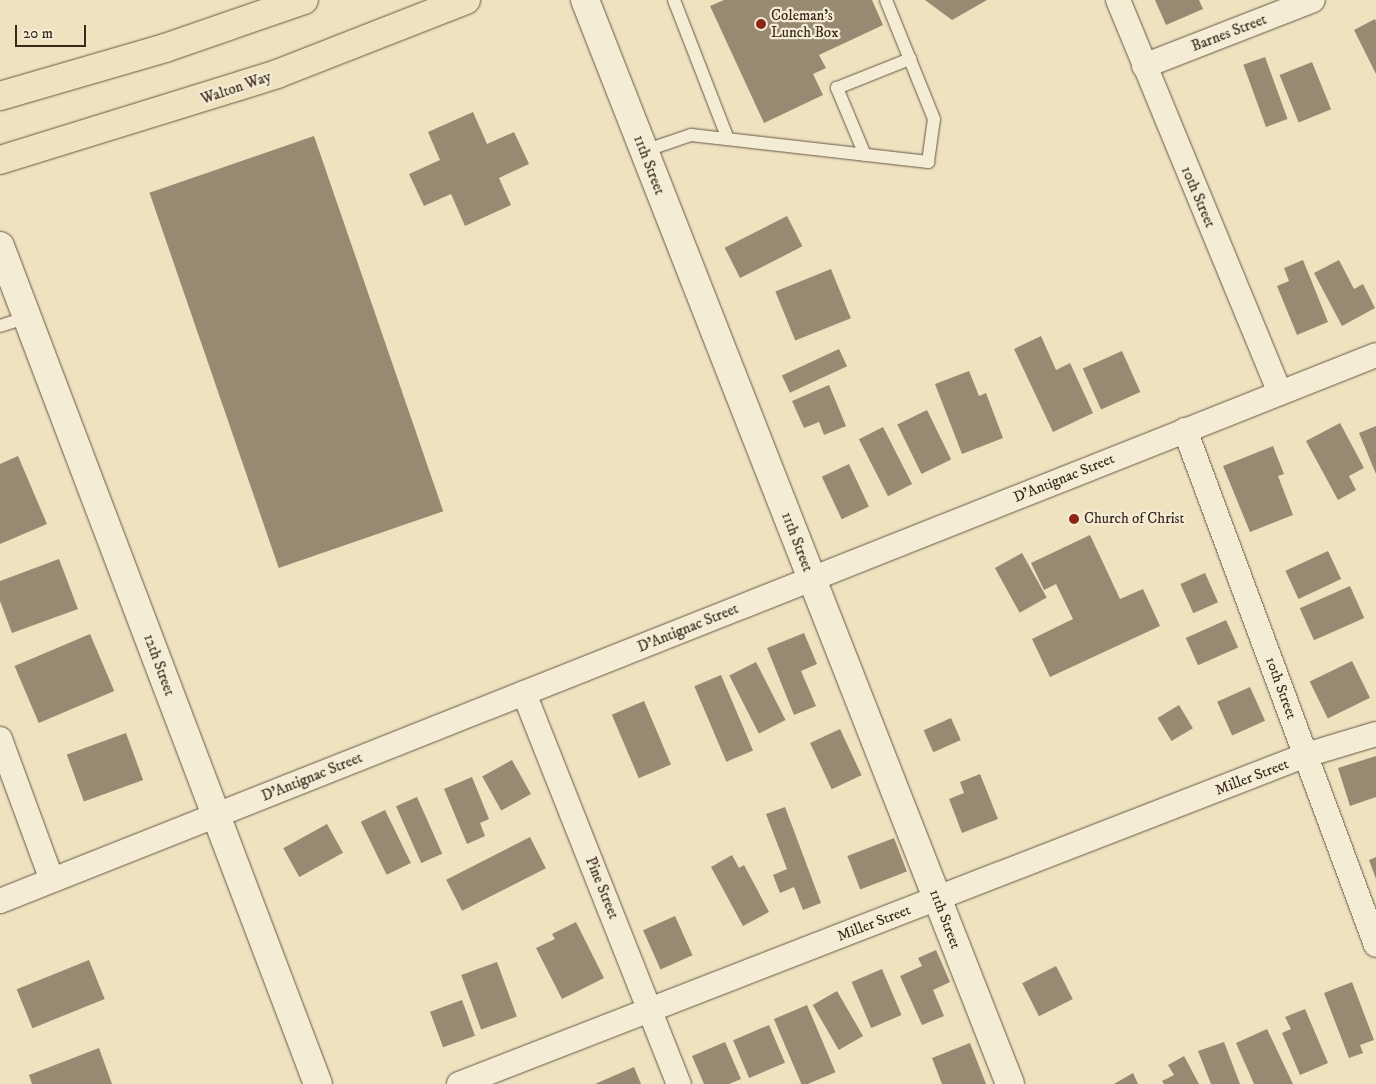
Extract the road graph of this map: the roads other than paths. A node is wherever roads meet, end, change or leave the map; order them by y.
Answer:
1 (304, 0) edge
2 (466, 0) edge
3 (585, 0) edge
4 (674, 0) edge
5 (886, 0) edge
6 (1118, 0) edge
7 (1313, 0) edge
8 (910, 59) junction
9 (1144, 66) junction
10 (0, 96) edge
11 (728, 139) junction
12 (644, 151) junction
13 (865, 155) junction
14 (0, 160) edge
15 (0, 246) edge
16 (29, 316) junction
17 (0, 326) edge
18 (1376, 355) edge
19 (1280, 393) junction
20 (1185, 430) junction
21 (812, 579) junction
22 (524, 693) junction
23 (1376, 734) edge
24 (0, 739) edge
25 (1306, 756) junction
26 (215, 816) junction
27 (52, 880) junction
28 (937, 899) junction
29 (0, 901) edge
30 (1376, 945) edge
31 (650, 1010) junction
32 (318, 1084) edge
33 (458, 1084) edge
34 (679, 1084) edge
35 (1010, 1084) edge

1 - 10 main road
2 - 14 main road, Walton Way
3 - 12 main road, 11th Street
4 - 11 lane
5 - 8 lane
6 - 9 street, 10th Street
7 - 9 street, Barnes Street
8 - 13 lane
8 - 13 lane
9 - 19 street, 10th Street
11 - 12 lane
11 - 13 lane
12 - 21 main road, 11th Street
15 - 16 main road, 12th Street
16 - 17 lane
16 - 26 main road, 12th Street
18 - 19 street, D'Antignac Street
19 - 20 street, D'Antignac Street
20 - 21 street, D'Antignac Street
20 - 25 street, 10th Street
21 - 22 street, D'Antignac Street
21 - 28 main road, 11th Street
22 - 26 street, D'Antignac Street
22 - 31 street, Pine Street
23 - 25 street, Miller Street
24 - 27 street
25 - 28 street, Miller Street
25 - 30 street, 10th Street
26 - 27 street, D'Antignac Street
26 - 32 main road, 12th Street
27 - 29 street, D'Antignac Street
28 - 31 street, Miller Street
28 - 35 main road, 11th Street
31 - 33 street, Miller Street
31 - 34 street, Pine Street

